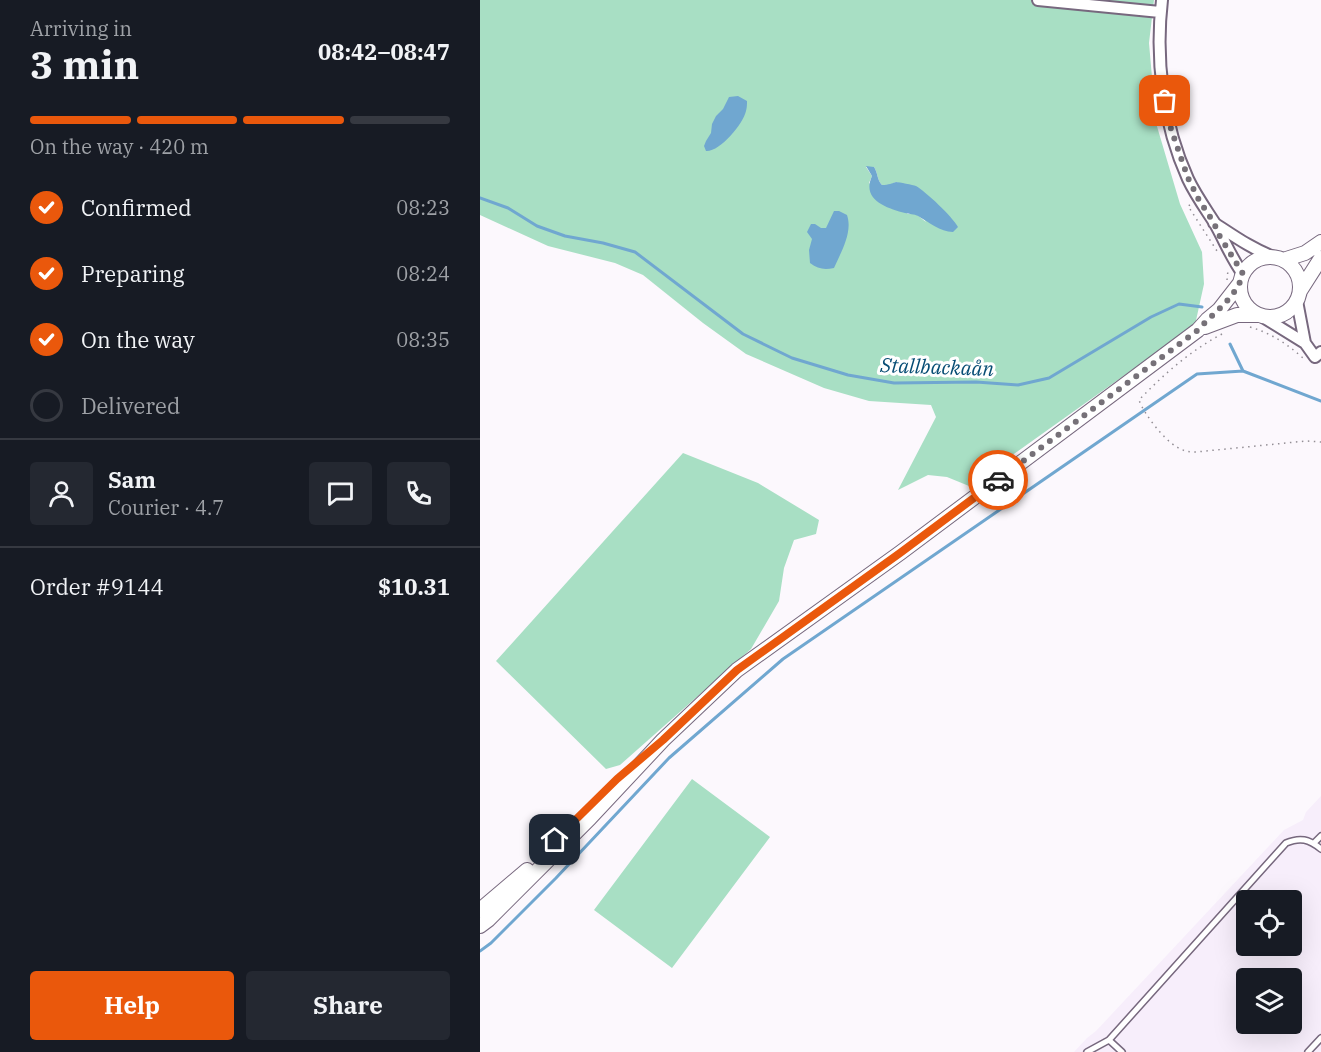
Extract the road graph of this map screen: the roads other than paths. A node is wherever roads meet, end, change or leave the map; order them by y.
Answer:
1 (1038, 0) edge
2 (1162, 0) edge
3 (1160, 12) junction
4 (1214, 223) junction
5 (1321, 242) edge
6 (1321, 258) edge
7 (1279, 259) junction
8 (1237, 279) junction
9 (1299, 296) junction
10 (1261, 316) junction
11 (1198, 330) junction
12 (1305, 343) junction
13 (1318, 355) edge
14 (663, 740) junction
15 (1321, 836) edge
16 (1314, 843) junction
17 (1321, 849) edge
18 (480, 910) edge
19 (480, 926) edge
20 (1321, 1038) edge
21 (1109, 1040) junction
22 (1087, 1052) edge
23 (1122, 1052) edge
24 (1308, 1052) edge

1 - 3 street
2 - 3 street
3 - 4 street
4 - 7 street
4 - 8 street
5 - 7 street
6 - 9 street
7 - 8 street
7 - 9 street
8 - 10 street
8 - 11 street
9 - 10 street
9 - 12 street
10 - 11 street
10 - 12 street
11 - 14 street
12 - 13 street
14 - 18 street
14 - 19 street
15 - 16 lane
16 - 17 lane
16 - 21 lane
20 - 24 lane
21 - 22 lane
21 - 23 lane

